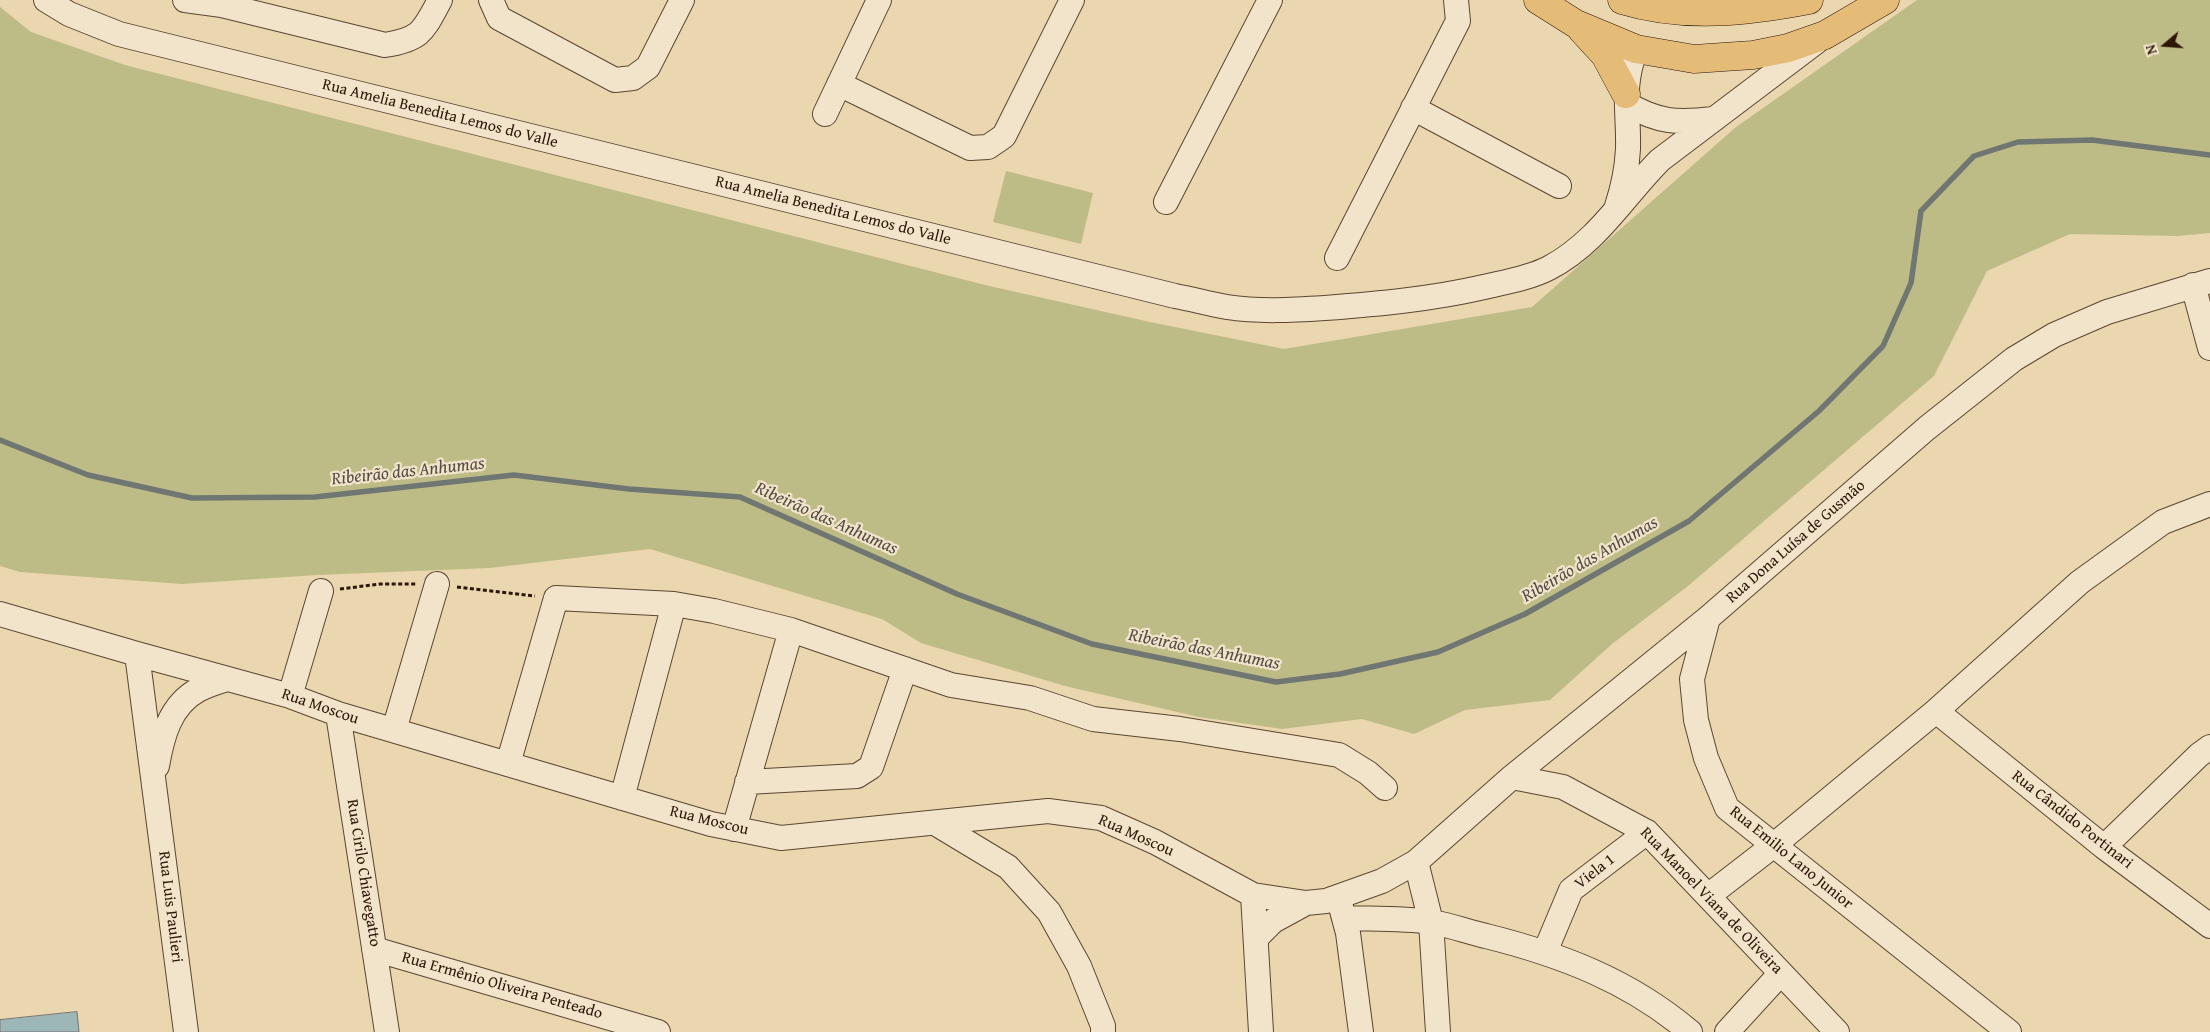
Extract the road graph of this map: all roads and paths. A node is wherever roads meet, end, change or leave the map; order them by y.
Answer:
1 (46, 0) edge
2 (186, 0) edge
3 (440, 0) edge
4 (491, 0) edge
5 (682, 0) edge
6 (879, 0) edge
7 (1072, 0) edge
8 (1270, 0) edge
9 (1456, 0) edge
10 (1538, 0) edge
11 (1622, 0) edge
12 (1809, 0) edge
13 (1885, 0) edge
14 (1682, 12) junction
15 (1576, 24) junction
16 (1825, 35) junction
17 (1636, 49) junction
18 (839, 84) junction
19 (1626, 99) junction
20 (1414, 108) junction
21 (825, 114) dead end
22 (1714, 120) junction
23 (1559, 186) dead end
24 (1166, 202) dead end
25 (1614, 215) junction
26 (1337, 258) dead end
27 (2201, 283) edge
28 (2210, 348) edge
29 (2210, 504) edge
30 (437, 584) junction
31 (321, 591) joint
32 (556, 598) junction
33 (674, 604) junction
34 (0, 614) edge
35 (1708, 618) junction
36 (791, 630) junction
37 (136, 654) junction
38 (905, 669) junction
39 (227, 679) junction
40 (290, 696) junction
41 (1936, 711) junction
42 (338, 714) junction
43 (394, 730) junction
44 (2206, 752) edge
45 (508, 764) junction
46 (1512, 777) junction
47 (154, 782) junction
48 (747, 782) junction
49 (1386, 788) dead end
50 (622, 798) junction
51 (935, 822) junction
52 (734, 829) junction
53 (1648, 832) junction
54 (1774, 845) junction
55 (2104, 847) junction
56 (1416, 862) junction
57 (1253, 895) junction
58 (1708, 896) junction
59 (1306, 903) junction
60 (1431, 922) junction
61 (2210, 926) edge
62 (1256, 938) junction
63 (374, 949) junction
64 (1545, 952) junction
65 (1781, 973) junction
66 (186, 1032) edge
67 (387, 1032) edge
68 (658, 1032) edge
69 (1103, 1032) edge
70 (1262, 1032) edge
71 (1361, 1032) edge
72 (1438, 1032) edge
73 (1690, 1032) edge
74 (1726, 1032) edge
75 (1837, 1032) edge
76 (2009, 1032) edge

1 - 25 street, Rua Amelia Benedita Lemos do Valle
2 - 3 street
4 - 5 street
6 - 18 street
7 - 18 street
8 - 24 street
9 - 20 street
10 - 15 main road
11 - 14 main road
12 - 14 main road
13 - 16 main road
14 - 17 main road
15 - 17 main road
15 - 19 main road
16 - 17 main road
16 - 22 street, Rua Amelia Benedita Lemos do Valle
17 - 19 street
18 - 21 street
19 - 22 street
19 - 25 street
20 - 23 street
20 - 26 street
22 - 25 street, Rua Amelia Benedita Lemos do Valle
27 - 28 street
27 - 35 street, Rua Dona Luísa de Gusmão
29 - 41 street
30 - 31 path
30 - 32 path
30 - 43 street
31 - 40 street
32 - 33 street
32 - 45 street
33 - 36 street
33 - 50 street
34 - 37 street, Rua Moscou
35 - 46 street, Rua Dona Luísa de Gusmão
35 - 54 street, Rua Emilio Lano Junior
36 - 38 street
36 - 48 street
37 - 39 street, Rua Moscou
37 - 47 street, Rua Luis Paulieri
38 - 48 street
38 - 49 street
39 - 40 street, Rua Moscou
39 - 47 street, Rua Luis Paulieri
40 - 42 street, Rua Moscou
41 - 54 street
41 - 55 street, Rua Cândido Portinari
42 - 43 street, Rua Moscou
42 - 63 street, Rua Cirilo Chiavegatto
43 - 45 street, Rua Moscou
44 - 55 street
45 - 50 street, Rua Moscou
46 - 53 street, Rua Manoel Viana de Oliveira
46 - 56 street, Rua Dona Luísa de Gusmão
47 - 66 street, Rua Luis Paulieri
48 - 52 street
50 - 52 street, Rua Moscou
51 - 52 street, Rua Moscou
51 - 57 street, Rua Moscou
51 - 69 street
53 - 58 street, Rua Manoel Viana de Oliveira
53 - 64 street, Viela 1
54 - 58 street
54 - 76 street, Rua Emilio Lano Junior
55 - 61 street, Rua Cândido Portinari
56 - 59 street, Rua Moscou
56 - 60 street
57 - 59 street, Rua Moscou
57 - 62 street
58 - 65 street, Rua Manoel Viana de Oliveira
59 - 62 street
60 - 64 street
60 - 71 street
60 - 72 street
62 - 70 street
63 - 67 street, Rua Cirilo Chiavegatto
63 - 68 street, Rua Ermênio Oliveira Penteado
64 - 73 street
65 - 74 street
65 - 75 street, Rua Manoel Viana de Oliveira

